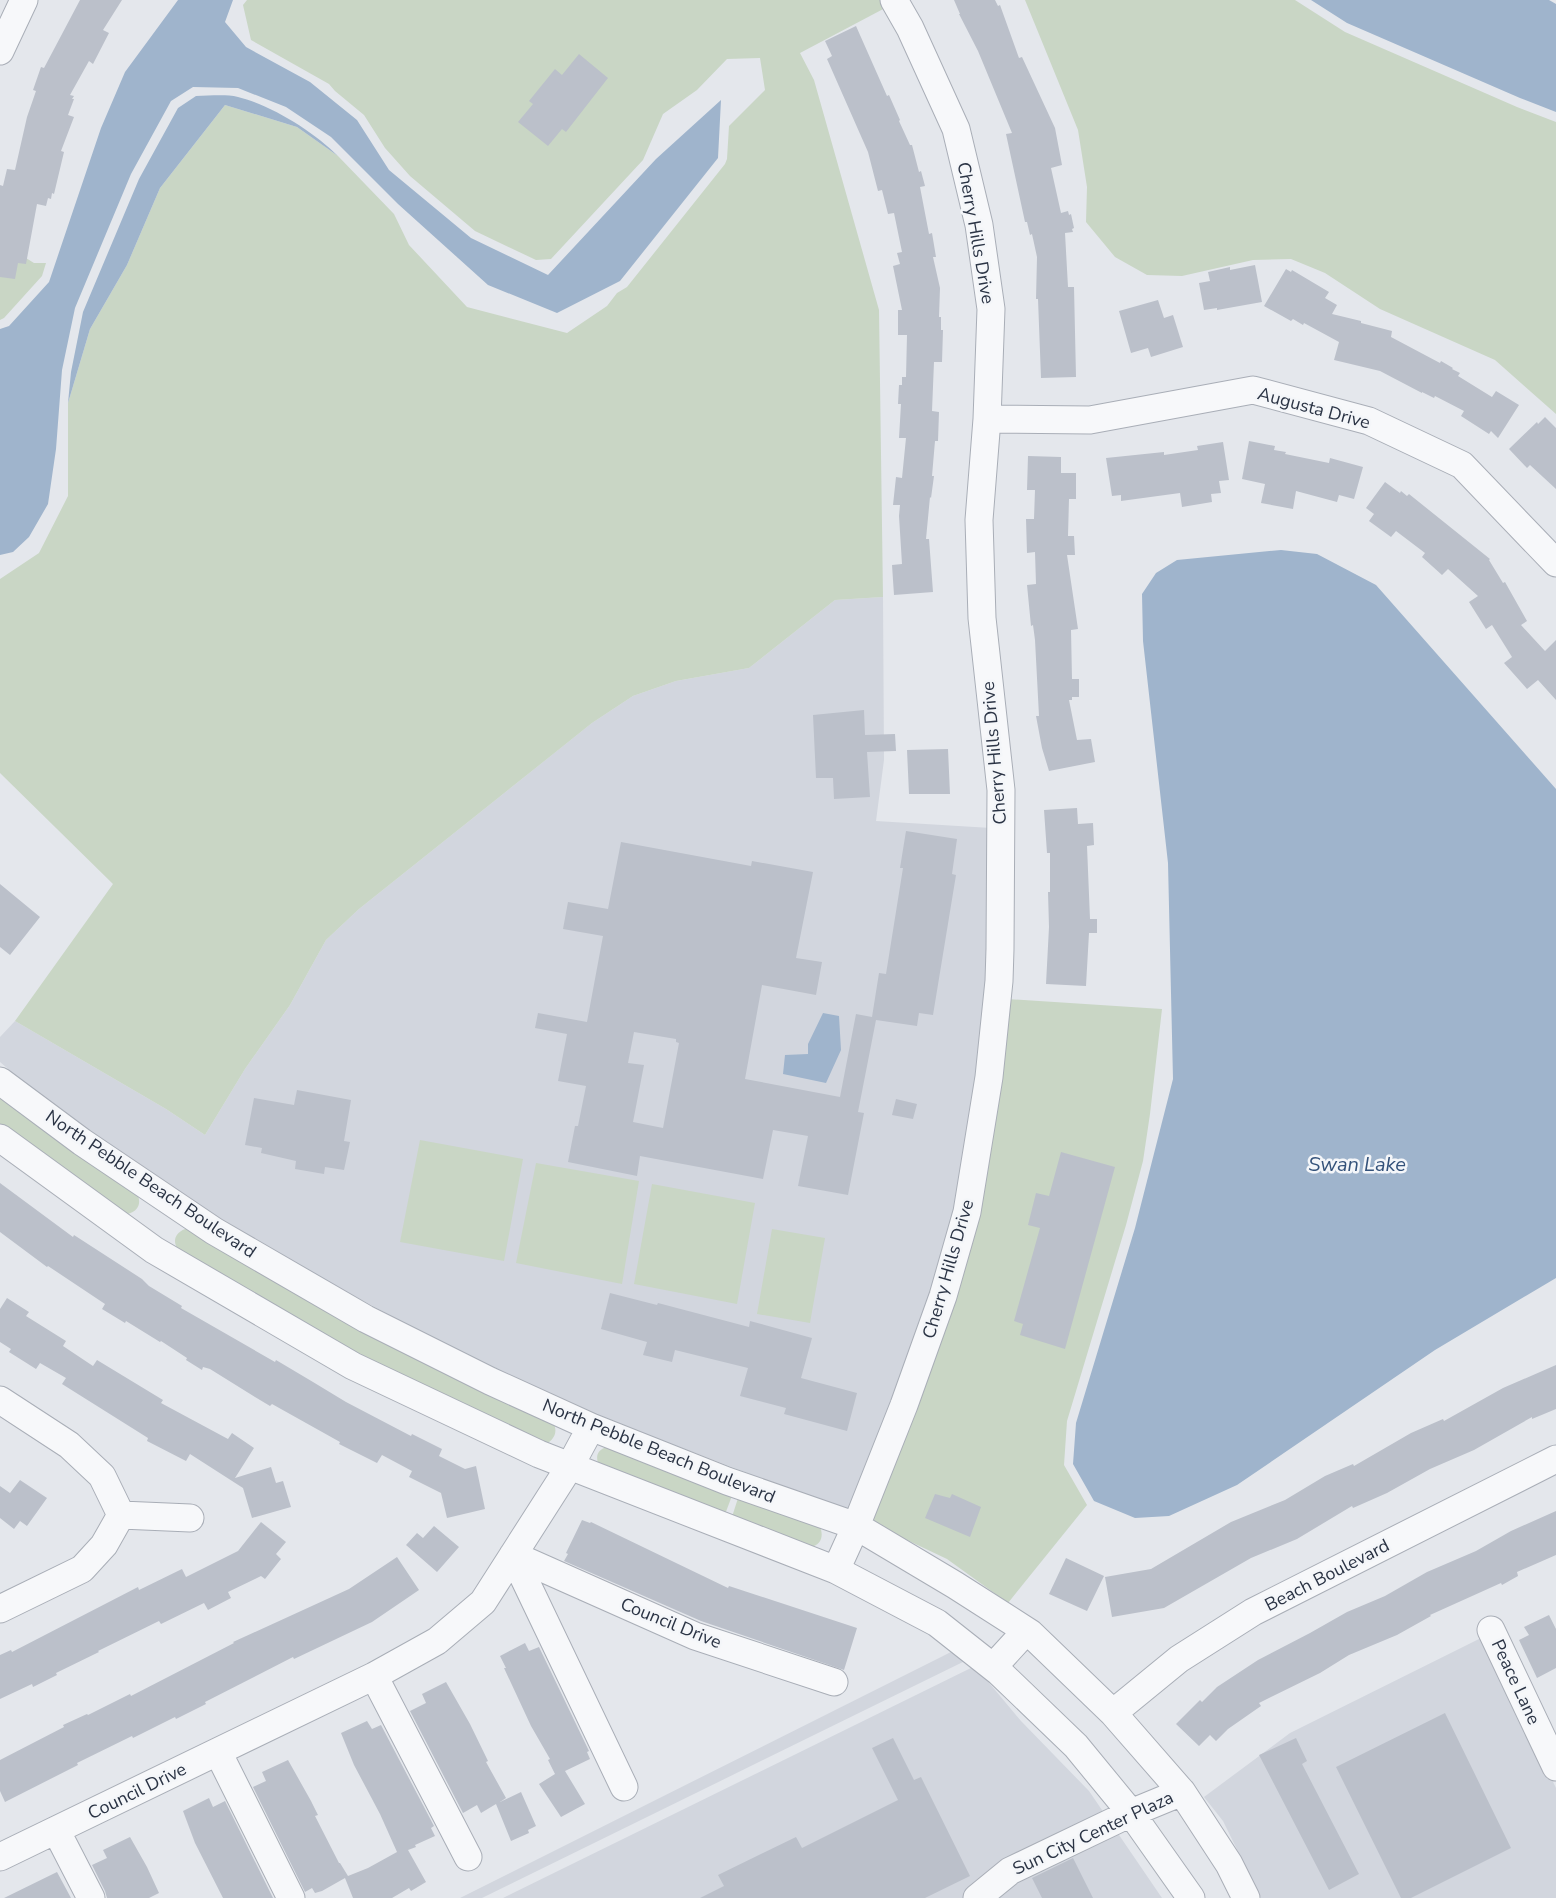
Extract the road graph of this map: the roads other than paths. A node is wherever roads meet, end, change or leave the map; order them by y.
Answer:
1 (24, 0) edge
2 (894, 0) edge
3 (0, 51) edge
4 (987, 418) junction
5 (1556, 563) edge
6 (0, 1081) edge
7 (0, 1138) edge
8 (0, 1400) edge
9 (591, 1427) junction
10 (1556, 1460) edge
11 (570, 1466) junction
12 (121, 1515) junction
13 (190, 1518) dead end
14 (856, 1526) junction
15 (513, 1555) junction
16 (836, 1570) junction
17 (0, 1610) edge
18 (1026, 1630) junction
19 (1491, 1630) dead end
20 (993, 1667) junction
21 (374, 1676) junction
22 (834, 1682) dead end
23 (1113, 1713) junction
24 (218, 1752) junction
25 (1556, 1767) edge
26 (624, 1787) dead end
27 (1182, 1792) junction
28 (1131, 1813) junction
29 (56, 1830) junction
30 (0, 1857) edge
31 (468, 1857) dead end
32 (91, 1898) edge
33 (291, 1898) edge
34 (977, 1898) edge
35 (1191, 1898) edge
36 (1246, 1898) edge

1 - 3 street
2 - 4 street, Cherry Hills Drive
4 - 5 street, Augusta Drive
4 - 14 street, Cherry Hills Drive
6 - 9 street, North Pebble Beach Boulevard
7 - 11 street
8 - 12 street
9 - 11 street, Council Drive
9 - 14 street, North Pebble Beach Boulevard
10 - 23 street, Beach Boulevard
11 - 15 street, Council Drive
11 - 16 street
12 - 13 street
12 - 17 street
14 - 16 street, Cherry Hills Drive
14 - 18 street, North Pebble Beach Boulevard
15 - 21 street, Council Drive
15 - 22 street, Council Drive
15 - 26 street
16 - 20 street
18 - 20 street
18 - 23 street, North Pebble Beach Boulevard
19 - 25 street, Peace Lane
20 - 28 street
21 - 24 street, Council Drive
21 - 31 street
23 - 27 street, North Pebble Beach Boulevard
24 - 29 street, Council Drive
24 - 33 street
27 - 28 street, Sun City Center Plaza
27 - 36 street, North Pebble Beach Boulevard
28 - 34 street, Sun City Center Plaza
28 - 35 street
29 - 30 street, Council Drive
29 - 32 street

